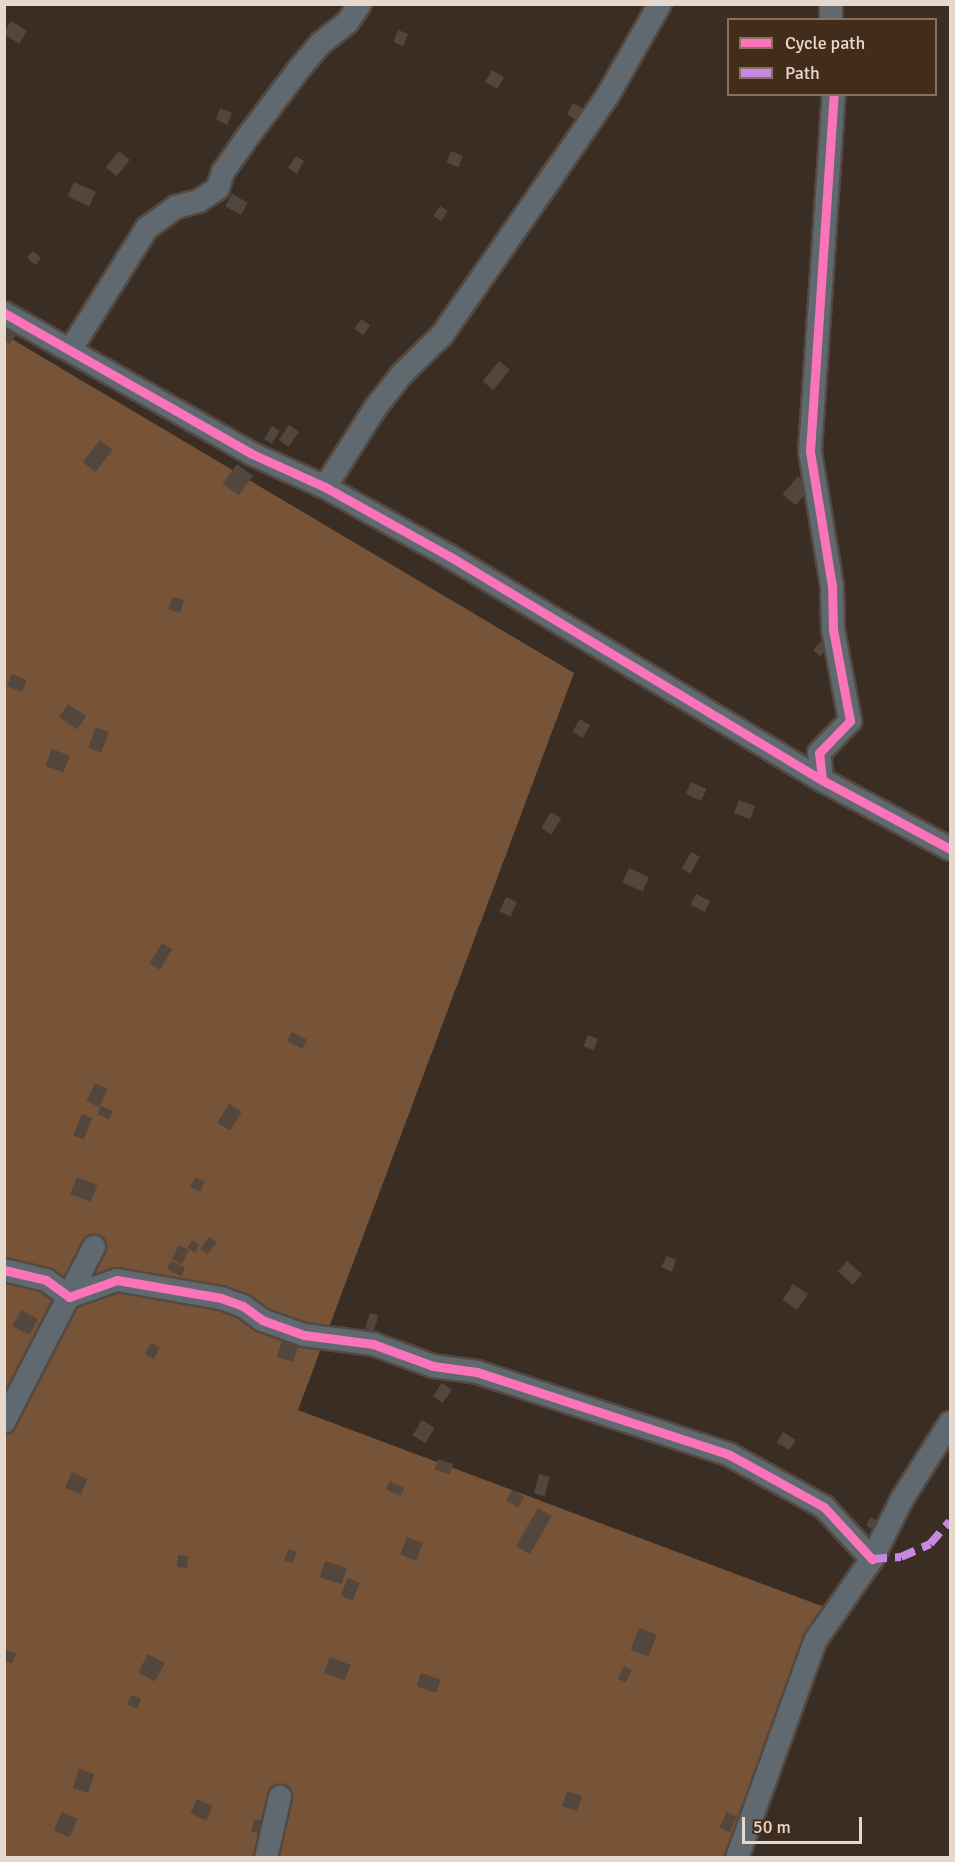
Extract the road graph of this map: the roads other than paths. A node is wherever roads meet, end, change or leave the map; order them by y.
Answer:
1 (360, 4) edge
2 (660, 4) edge
3 (834, 96) edge
4 (4, 313) edge
5 (71, 350) junction
6 (325, 488) junction
7 (822, 780) junction
8 (951, 849) edge
9 (94, 1247) dead end
10 (4, 1270) edge
11 (69, 1297) junction
12 (4, 1422) edge
13 (947, 1442) edge
14 (872, 1559) junction
15 (280, 1797) dead end
16 (266, 1857) edge
17 (737, 1857) edge

1 - 5 street
2 - 6 street
3 - 7 street
4 - 5 street
5 - 6 street
6 - 7 street
7 - 8 street
9 - 11 street
10 - 11 street
11 - 12 street
11 - 14 street
13 - 14 street
14 - 17 street
15 - 16 street

